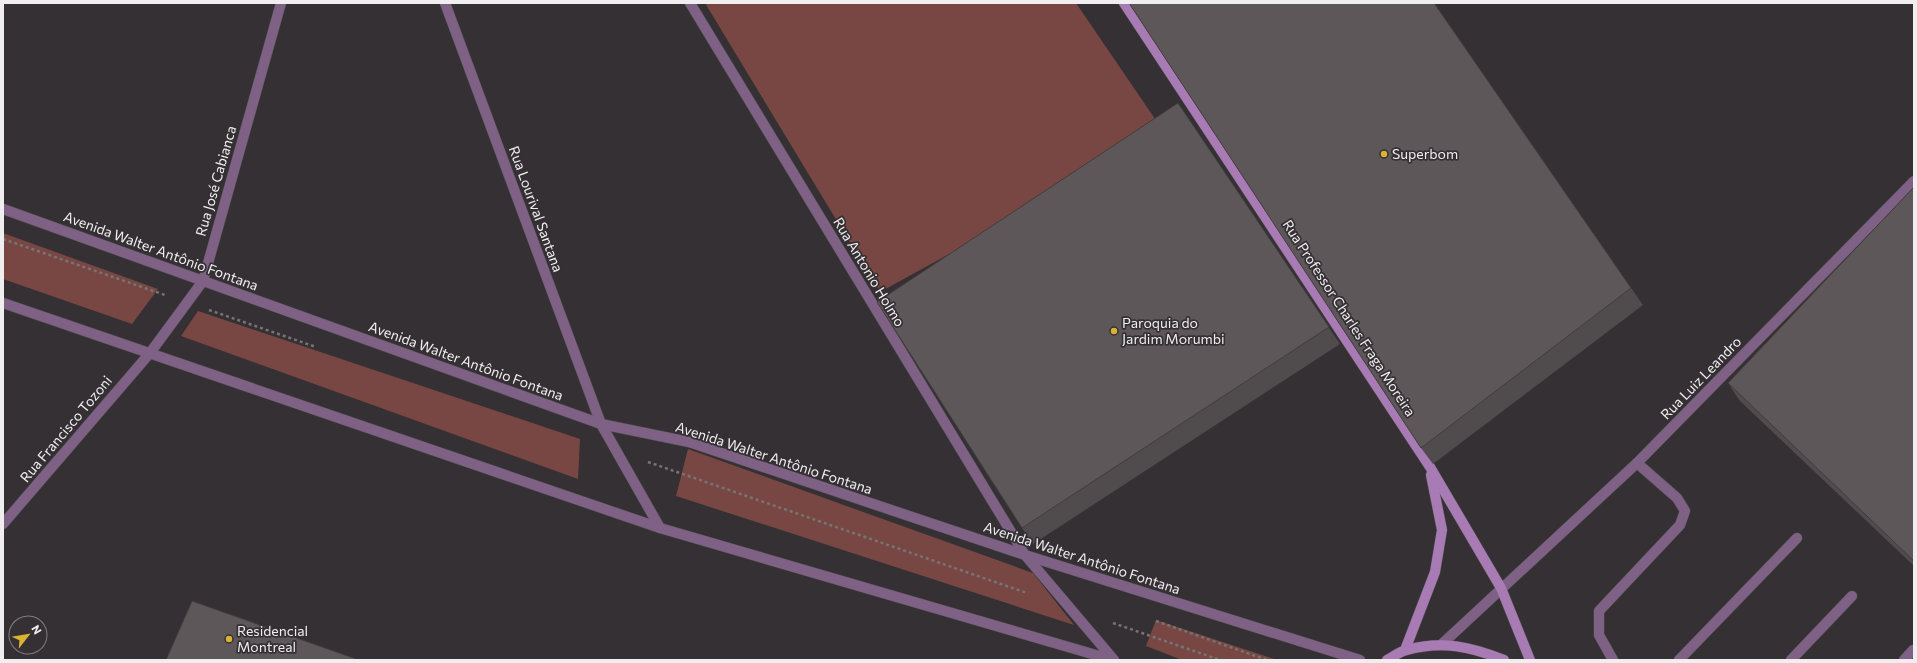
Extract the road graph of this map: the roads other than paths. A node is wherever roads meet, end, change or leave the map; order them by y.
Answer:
1 (281, 3) edge
2 (445, 3) edge
3 (690, 3) edge
4 (1124, 3) edge
5 (1914, 181) edge
6 (3, 209) edge
7 (203, 281) junction
8 (3, 303) edge
9 (150, 353) junction
10 (601, 424) junction
11 (1637, 462) junction
12 (1430, 467) junction
13 (3, 524) edge
14 (660, 528) junction
15 (1797, 538) dead end
16 (1025, 555) junction
17 (1501, 588) junction
18 (1852, 596) dead end
19 (1442, 644) junction
20 (1405, 650) junction
21 (1913, 650) dead end
22 (1114, 660) edge
23 (1360, 660) edge
24 (1387, 660) edge
25 (1504, 660) edge
26 (1530, 660) edge
27 (1613, 660) edge
28 (1679, 660) edge
29 (1792, 660) edge
30 (1904, 660) edge

1 - 7 street, Rua José Cabianca
2 - 10 street, Rua Lourival Santana
3 - 16 street, Rua Antonio Holmo
4 - 12 main road, Rua Professor Charles Fraga Moreira
5 - 11 street, Rua Luiz Leandro
6 - 7 street, Avenida Walter Antônio Fontana
7 - 9 street, Rua José Cabianca
7 - 10 street, Avenida Walter Antônio Fontana
8 - 9 street
9 - 13 street, Rua Francisco Tozoni
9 - 14 street
10 - 14 street, Rua Lourival Santana
10 - 16 street, Avenida Walter Antônio Fontana
11 - 17 street, Rua Luiz Leandro
11 - 27 street
12 - 17 main road, Rua Professor Charles Fraga Moreira
12 - 20 main road
14 - 22 street
15 - 28 street
16 - 22 street, Rua Antonio Holmo
16 - 23 street, Avenida Walter Antônio Fontana
17 - 19 street, Rua Luiz Leandro
17 - 26 main road, Rua Professor Charles Fraga Moreira
18 - 29 street
19 - 20 main road
19 - 25 main road
20 - 24 main road
21 - 30 street

